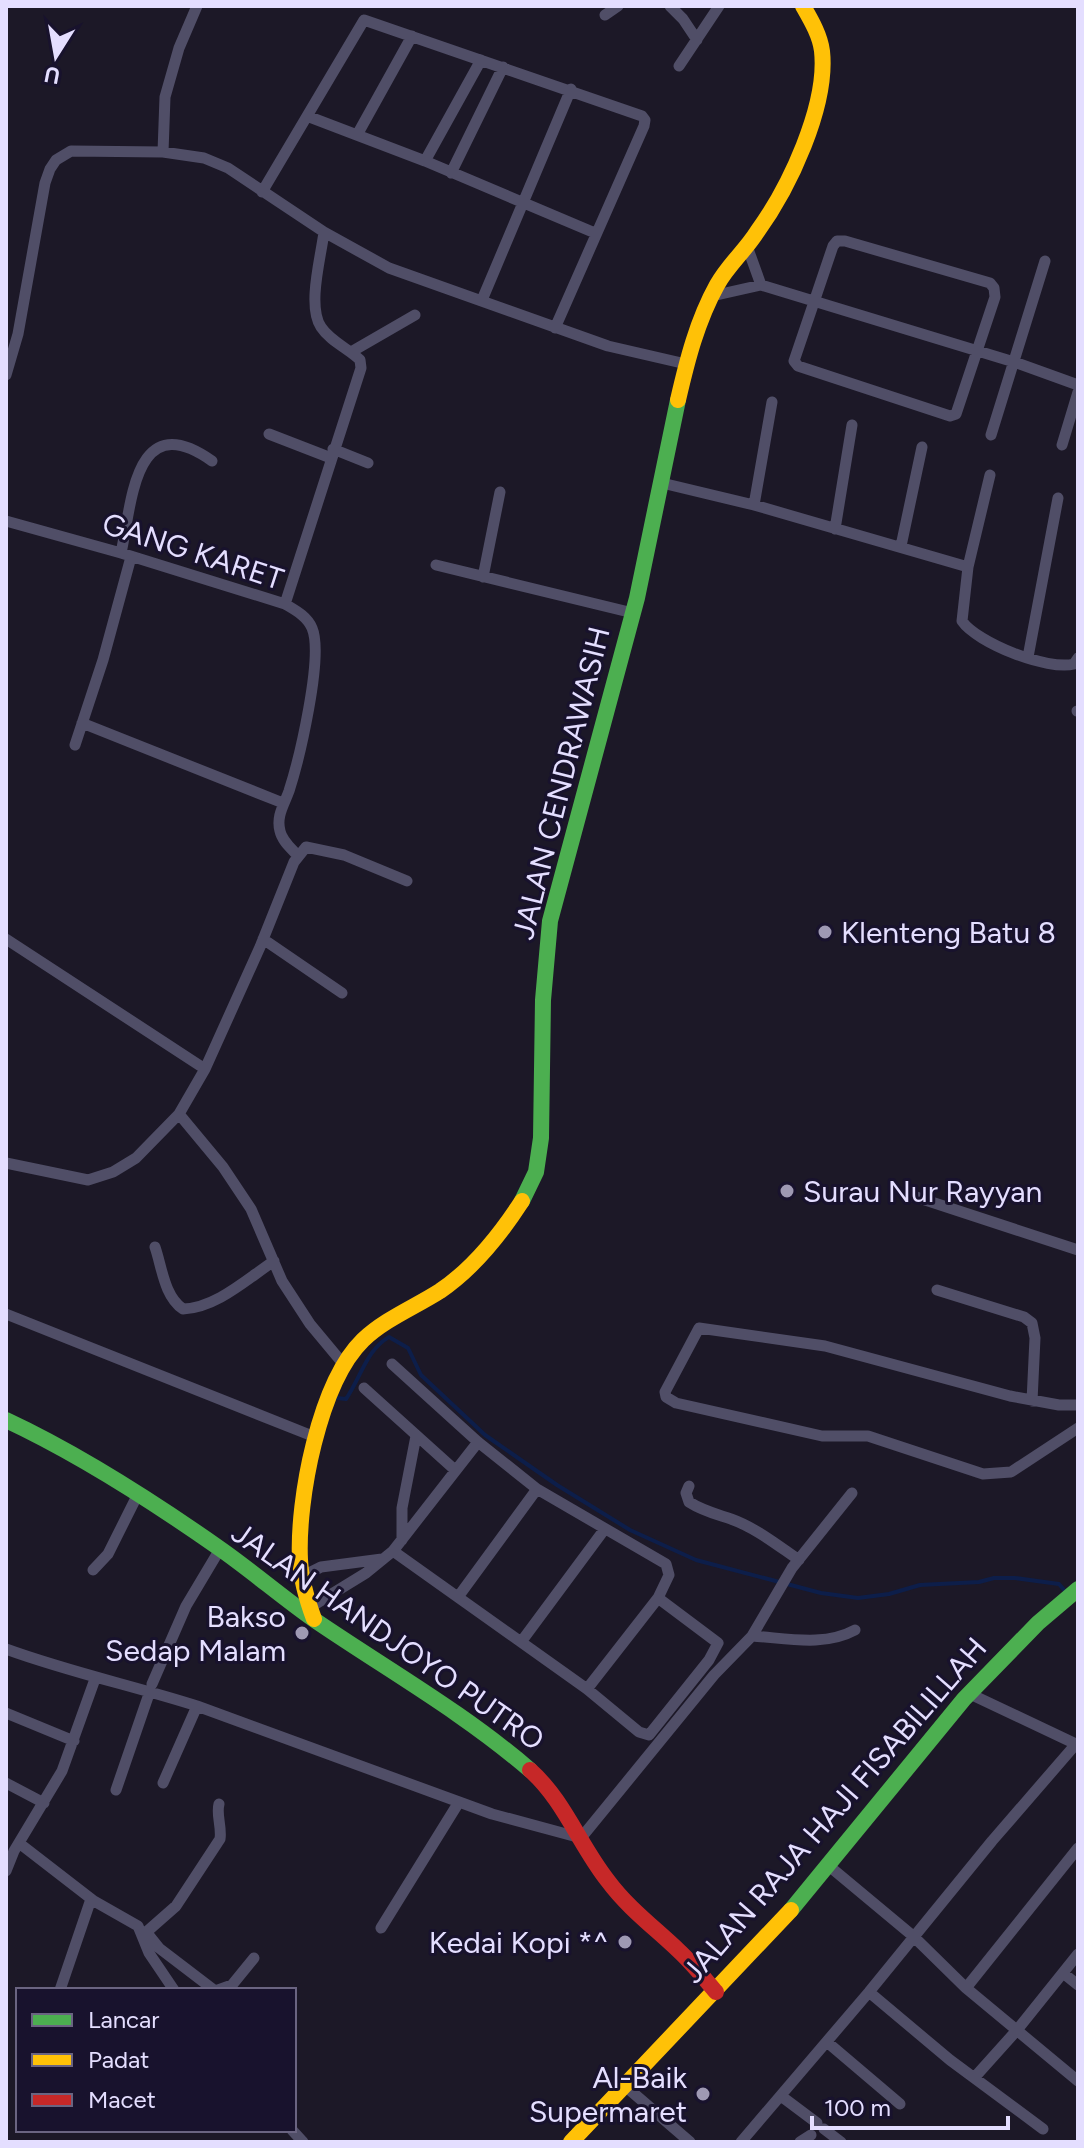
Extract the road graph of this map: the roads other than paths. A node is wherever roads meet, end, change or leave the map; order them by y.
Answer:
1 (197, 6) edge
2 (618, 6) edge
3 (670, 6) edge
4 (719, 6) edge
5 (803, 6) edge
6 (605, 15) dead end
7 (412, 36) junction
8 (697, 40) junction
9 (481, 60) junction
10 (679, 66) dead end
11 (503, 67) junction
12 (571, 89) junction
13 (307, 116) junction
14 (357, 135) junction
15 (163, 152) junction
16 (425, 161) junction
17 (451, 173) junction
18 (262, 192) junction
19 (522, 203) junction
20 (324, 232) junction
21 (595, 233) junction
22 (747, 246) junction
23 (1045, 261) dead end
24 (761, 285) junction
25 (712, 296) junction
26 (482, 300) junction
27 (815, 302) junction
28 (415, 315) dead end
29 (555, 328) junction
30 (977, 351) junction
31 (351, 352) junction
32 (1014, 362) junction
33 (686, 364) junction
34 (6, 375) edge
35 (1078, 385) edge
36 (1078, 392) edge
37 (772, 402) dead end
38 (852, 425) dead end
39 (269, 434) dead end
40 (991, 435) dead end
41 (1062, 445) dead end
42 (922, 447) dead end
43 (332, 454) junction
44 (212, 461) dead end
45 (368, 463) dead end
46 (990, 475) dead end
47 (662, 483) junction
48 (500, 492) dead end
49 (1058, 498) dead end
50 (754, 505) junction
51 (6, 521) edge
52 (835, 529) junction
53 (901, 546) junction
54 (126, 555) junction
55 (436, 565) dead end
56 (968, 567) junction
57 (483, 577) junction
58 (285, 604) junction
59 (633, 613) junction
60 (1028, 657) junction
61 (1078, 658) edge
62 (82, 723) junction
63 (75, 745) dead end
64 (283, 803) junction
65 (302, 852) junction
66 (407, 881) dead end
67 (6, 939) edge
68 (263, 939) junction
69 (342, 993) dead end
70 (205, 1069) junction
71 (179, 1114) junction
72 (6, 1163) edge
73 (910, 1195) dead end
74 (155, 1247) dead end
75 (1078, 1250) edge
76 (274, 1261) junction
77 (937, 1290) dead end
78 (6, 1314) edge
79 (392, 1364) dead end
80 (345, 1366) junction
81 (364, 1388) dead end
82 (1032, 1401) junction
83 (1078, 1405) edge
84 (6, 1420) edge
85 (1078, 1428) edge
86 (416, 1436) junction
87 (315, 1437) junction
88 (478, 1442) junction
89 (455, 1470) junction
90 (689, 1486) dead end
91 (537, 1489) junction
92 (852, 1493) dead end
93 (138, 1494) junction
94 (604, 1530) junction
95 (402, 1540) junction
96 (220, 1549) junction
97 (393, 1551) junction
98 (383, 1559) junction
99 (799, 1560) junction
100 (93, 1570) dead end
101 (301, 1577) junction
102 (1078, 1589) edge
103 (458, 1597) junction
104 (658, 1598) junction
105 (312, 1614) junction
106 (855, 1630) dead end
107 (752, 1636) junction
108 (521, 1642) junction
109 (6, 1649) edge
110 (95, 1679) junction
111 (151, 1687) junction
112 (587, 1689) junction
113 (968, 1693) junction
114 (197, 1706) junction
115 (6, 1713) edge
116 (74, 1741) junction
117 (1077, 1744) edge
118 (6, 1783) edge
119 (163, 1783) dead end
120 (116, 1790) dead end
121 (459, 1802) junction
122 (44, 1803) junction
123 (219, 1804) dead end
124 (581, 1838) junction
125 (13, 1847) edge
126 (1078, 1848) edge
127 (829, 1866) junction
128 (6, 1871) edge
129 (91, 1899) junction
130 (381, 1928) dead end
131 (145, 1934) junction
132 (913, 1936) junction
133 (1078, 1954) edge
134 (254, 1958) dead end
135 (1063, 1973) junction
136 (1078, 1985) edge
137 (61, 1988) edge
138 (173, 1988) edge
139 (213, 1988) edge
140 (222, 1988) edge
141 (966, 1988) junction
142 (716, 1992) junction
143 (869, 1992) junction
144 (1017, 2030) junction
145 (827, 2042) junction
146 (974, 2078) junction
147 (1078, 2081) edge
148 (624, 2085) junction
149 (781, 2096) junction
150 (900, 2104) dead end
151 (1043, 2129) dead end
152 (811, 2135) dead end
153 (571, 2142) edge
154 (690, 2142) edge
155 (741, 2142) edge
156 (800, 2142) edge
157 (841, 2142) edge

1 - 15 street
2 - 6 street
3 - 8 street
4 - 8 street
5 - 22 street, JALAN CENDRAWASIH
7 - 9 street
7 - 13 street
7 - 14 street
8 - 10 street
9 - 11 street
9 - 16 street
11 - 12 street
11 - 17 street
12 - 19 street
12 - 21 street
13 - 14 street
13 - 18 street
14 - 16 street
15 - 18 street
15 - 34 street
16 - 17 street
17 - 19 street
18 - 20 street
19 - 21 street
19 - 26 street
20 - 26 street
20 - 31 street
21 - 29 street
22 - 24 street
22 - 25 street, JALAN CENDRAWASIH
23 - 32 street
24 - 25 street
24 - 27 street
25 - 33 street, JALAN CENDRAWASIH
26 - 29 street
27 - 30 street
27 - 30 street
27 - 30 street
28 - 31 street
29 - 33 street
30 - 32 street
31 - 43 street
32 - 35 street
32 - 40 street
33 - 47 street, JALAN CENDRAWASIH
36 - 41 street
37 - 50 street
38 - 52 street
39 - 43 street
42 - 53 street
43 - 45 street
43 - 58 street
44 - 54 street
46 - 56 street
47 - 50 street
47 - 59 street, JALAN CENDRAWASIH
48 - 57 street
49 - 60 street
50 - 52 street
51 - 54 street, GANG KARET
52 - 53 street
53 - 56 street
54 - 58 street, GANG KARET
54 - 62 street
55 - 57 street
56 - 60 street
57 - 59 street
58 - 64 street, GANG KARET
59 - 80 street, JALAN CENDRAWASIH
60 - 61 street
62 - 63 street
62 - 64 street
64 - 65 street, GANG KARET
65 - 66 street
65 - 68 street
67 - 70 street
68 - 69 street
68 - 70 street
70 - 71 street
71 - 72 street
71 - 76 street
73 - 75 street
74 - 76 street
76 - 80 street
77 - 82 street
78 - 87 street
79 - 88 street
80 - 87 street, JALAN CENDRAWASIH
81 - 86 street
82 - 83 street
82 - 85 street
84 - 93 street, JALAN HANDJOYO PUTRO
86 - 89 street
86 - 95 street
87 - 101 street, JALAN CENDRAWASIH
88 - 89 street
88 - 91 street
89 - 95 street
90 - 99 street
91 - 94 street
91 - 103 street
92 - 99 street
93 - 96 street, JALAN HANDJOYO PUTRO
93 - 100 street
94 - 104 street
94 - 108 street
95 - 97 street
96 - 105 street, JALAN HANDJOYO PUTRO
96 - 111 street
97 - 98 street
97 - 103 street
98 - 101 street
98 - 105 street
99 - 107 street
101 - 105 street, JALAN CENDRAWASIH
102 - 113 street, JALAN RAJA HAJI FISABILILLAH
103 - 108 street
104 - 112 street
104 - 112 street
105 - 124 street, JALAN HANDJOYO PUTRO
106 - 107 street
107 - 124 street
108 - 112 street
109 - 110 street
110 - 111 street
110 - 116 street
111 - 114 street
111 - 120 street
113 - 117 street
113 - 127 street, JALAN RAJA HAJI FISABILILLAH
114 - 119 street
114 - 121 street
115 - 116 street
116 - 122 street
117 - 132 street
118 - 122 street
121 - 124 street
121 - 130 street
122 - 125 street
123 - 131 street
124 - 142 street, JALAN HANDJOYO PUTRO
125 - 128 street
125 - 129 street
126 - 141 street
127 - 132 street
127 - 142 street, JALAN RAJA HAJI FISABILILLAH
129 - 131 street
129 - 137 street
131 - 138 street
131 - 139 street
132 - 141 street
132 - 143 street
133 - 135 street
134 - 140 street
135 - 136 street
135 - 144 street
141 - 144 street
142 - 148 street, JALAN RAJA HAJI FISABILILLAH
143 - 145 street
143 - 146 street
144 - 146 street
144 - 147 street
145 - 149 street
145 - 150 street
146 - 151 street
148 - 153 street, JALAN RAJA HAJI FISABILILLAH
148 - 154 street
149 - 155 street
149 - 157 street
152 - 156 street

